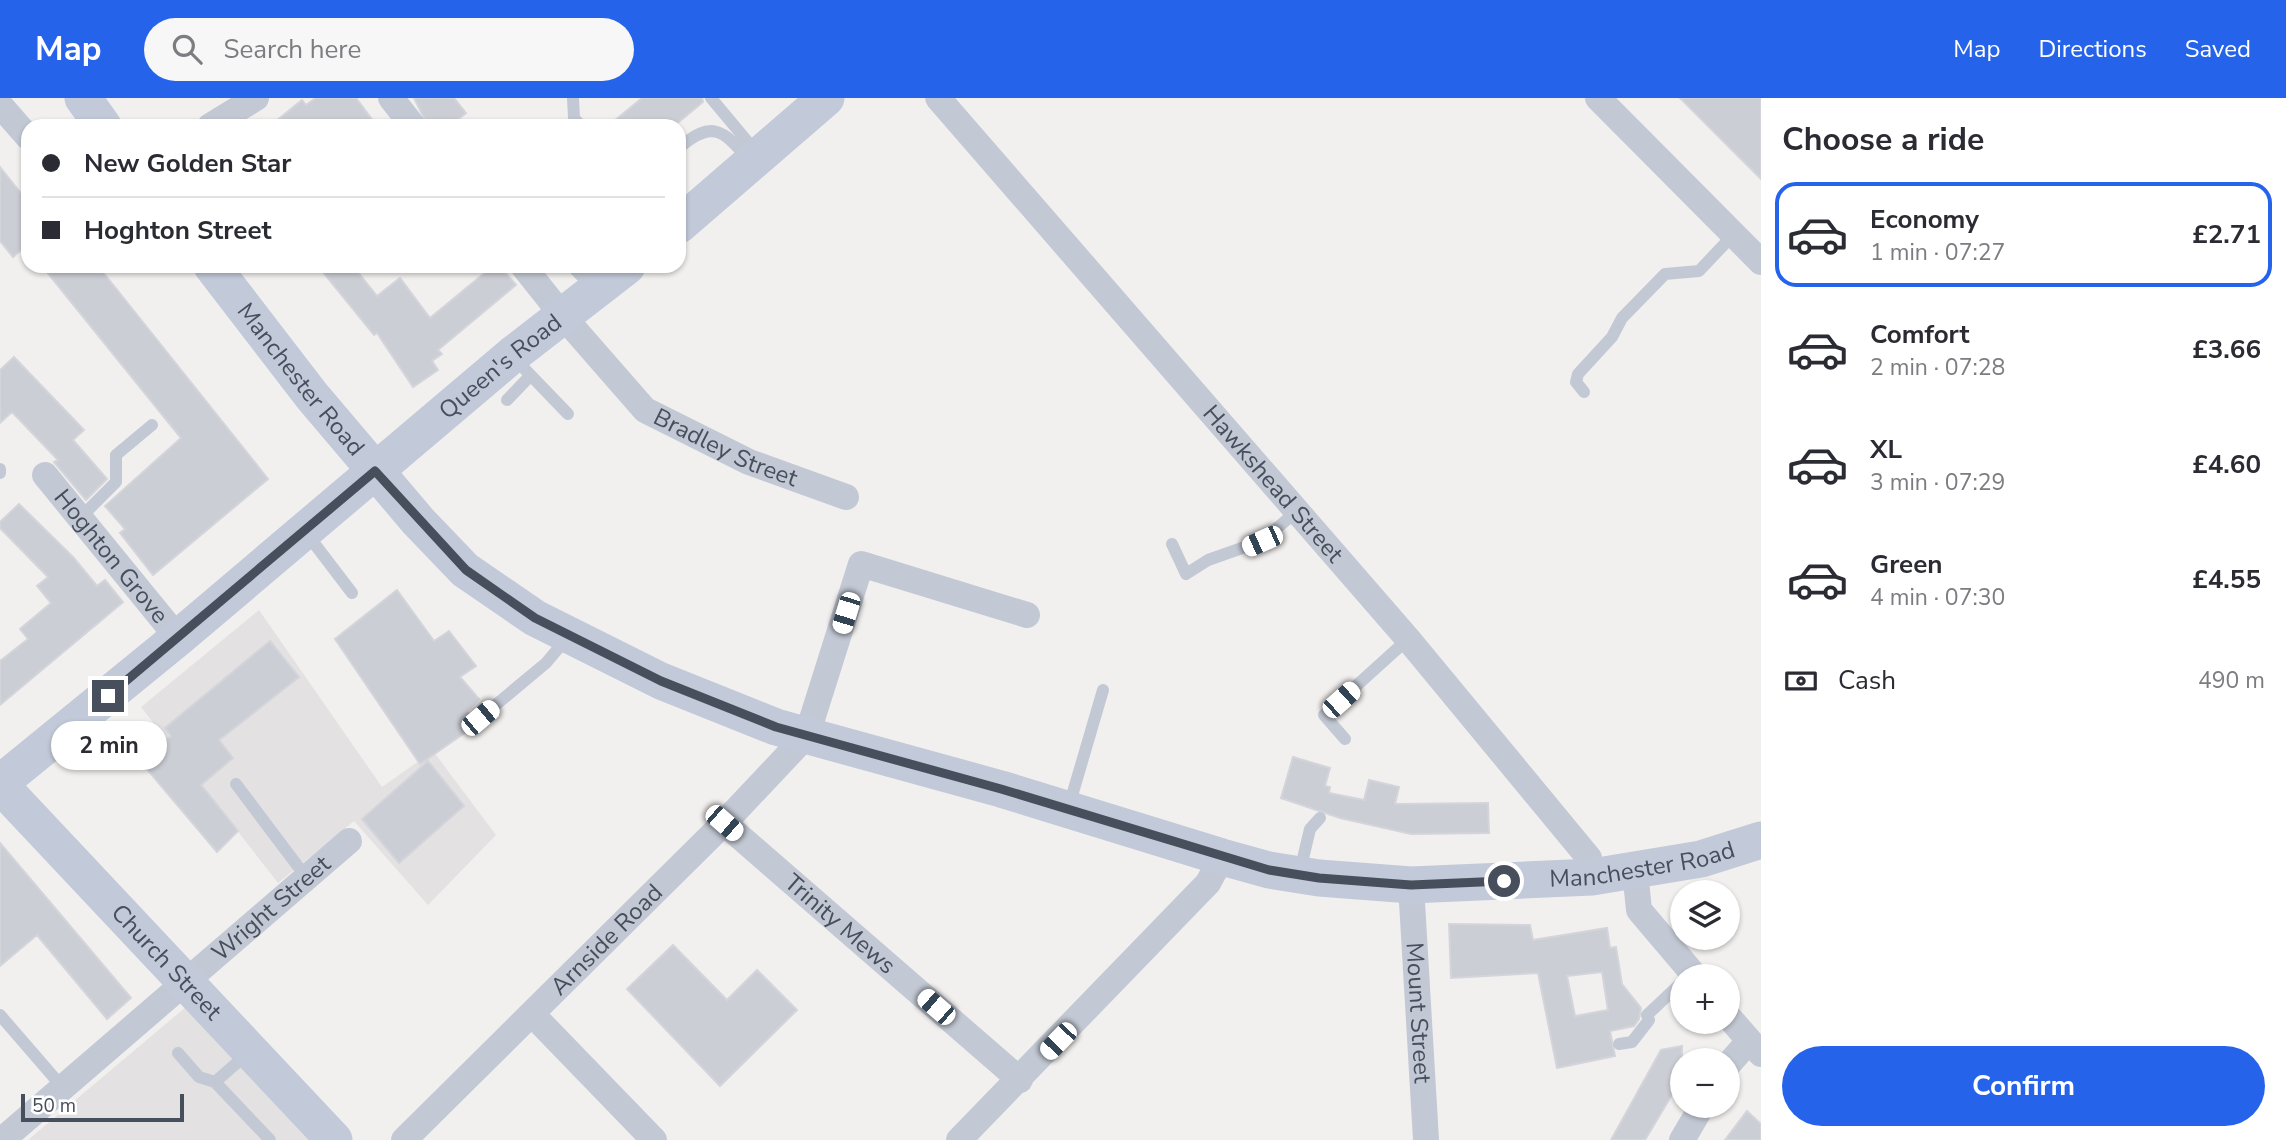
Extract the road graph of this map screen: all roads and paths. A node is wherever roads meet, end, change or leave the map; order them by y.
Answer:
1 (83, 98) edge
2 (256, 98) edge
3 (391, 98) edge
4 (573, 98) edge
5 (711, 98) edge
6 (826, 98) edge
7 (939, 98) edge
8 (1598, 98) edge
9 (0, 104) edge
10 (98, 119) edge
11 (222, 119) edge
12 (408, 119) edge
13 (575, 119) edge
14 (21, 129) edge
15 (686, 143) edge
16 (755, 159) junction
17 (686, 219) edge
18 (1734, 234) junction
19 (1761, 262) edge
20 (217, 273) edge
21 (529, 273) edge
22 (601, 273) edge
23 (583, 278) edge
24 (562, 315) junction
25 (521, 366) junction
26 (1584, 392) dead end
27 (507, 400) dead end
28 (568, 414) dead end
29 (152, 425) dead end
30 (375, 471) junction
31 (45, 475) dead end
32 (846, 497) dead end
33 (1297, 511) junction
34 (80, 517) junction
35 (305, 531) junction
36 (1172, 544) dead end
37 (352, 593) dead end
38 (1027, 615) dead end
39 (569, 635) junction
40 (178, 638) junction
41 (1408, 639) junction
42 (1103, 690) dead end
43 (480, 718) dead end
44 (807, 735) junction
45 (1345, 739) dead end
46 (0, 784) edge
47 (236, 784) dead end
48 (1068, 810) junction
49 (1320, 818) dead end
50 (724, 823) junction
51 (349, 841) dead end
52 (1761, 841) edge
53 (1222, 857) junction
54 (1634, 871) junction
55 (1300, 875) junction
56 (306, 877) junction
57 (1591, 877) junction
58 (1411, 885) junction
59 (1679, 964) edge
60 (184, 982) junction
61 (1670, 994) edge
62 (531, 1014) junction
63 (0, 1015) edge
64 (1740, 1030) edge
65 (1619, 1044) dead end
66 (1755, 1047) edge
67 (250, 1052) junction
68 (178, 1053) dead end
69 (1740, 1057) edge
70 (1020, 1080) junction
71 (215, 1082) junction
72 (64, 1089) junction
73 (1695, 1118) edge
74 (2, 1140) edge
75 (270, 1140) edge
76 (334, 1140) edge
77 (404, 1140) edge
78 (654, 1140) edge
79 (959, 1140) edge
80 (1426, 1140) edge
81 (1682, 1140) edge

1 - 10 main road
2 - 11 street
3 - 12 street
4 - 13 lane
5 - 16 lane
6 - 16 main road
7 - 33 street, Hawkshead Street
8 - 18 street
9 - 14 street
15 - 16 lane
16 - 17 main road
18 - 19 street
18 - 26 lane
20 - 30 main road, Manchester Road
21 - 24 street, Bradley Street
22 - 23 main road, Queen's Road
23 - 24 main road, Queen's Road
24 - 25 main road, Queen's Road
24 - 32 street, Bradley Street
25 - 27 lane
25 - 28 lane
25 - 30 main road, Queen's Road
29 - 34 lane
30 - 35 main road, Queen's Road
30 - 39 main road, Manchester Road
31 - 34 street, Hoghton Grove
33 - 36 lane
33 - 41 street, Hawkshead Street
34 - 40 street, Hoghton Grove
35 - 37 lane
35 - 40 main road, Queen's Road
38 - 44 street
39 - 43 lane
39 - 44 main road, Manchester Road
40 - 46 main road, Queen's Road
41 - 45 lane
41 - 57 street, Hawkshead Street
42 - 48 lane
44 - 48 main road, Manchester Road
44 - 50 street, Arnside Road
46 - 60 main road, Church Street
47 - 56 lane
48 - 53 main road, Manchester Road
49 - 55 lane
50 - 62 street, Arnside Road
50 - 70 street, Trinity Mews
51 - 56 street, Wright Street
52 - 54 main road, Manchester Road
53 - 55 main road, Manchester Road
53 - 70 street
54 - 57 main road, Manchester Road
54 - 59 street
55 - 58 main road, Manchester Road
56 - 60 street, Wright Street
57 - 58 main road, Manchester Road
58 - 80 street, Mount Street
60 - 67 main road, Church Street
60 - 72 street, Wright Street
61 - 65 lane
62 - 77 street, Arnside Road
62 - 78 street
63 - 72 lane
64 - 66 street
66 - 69 street
67 - 71 lane
67 - 76 main road, Church Street
68 - 71 lane
70 - 79 street
71 - 75 lane
72 - 74 street, Wright Street
73 - 81 street

